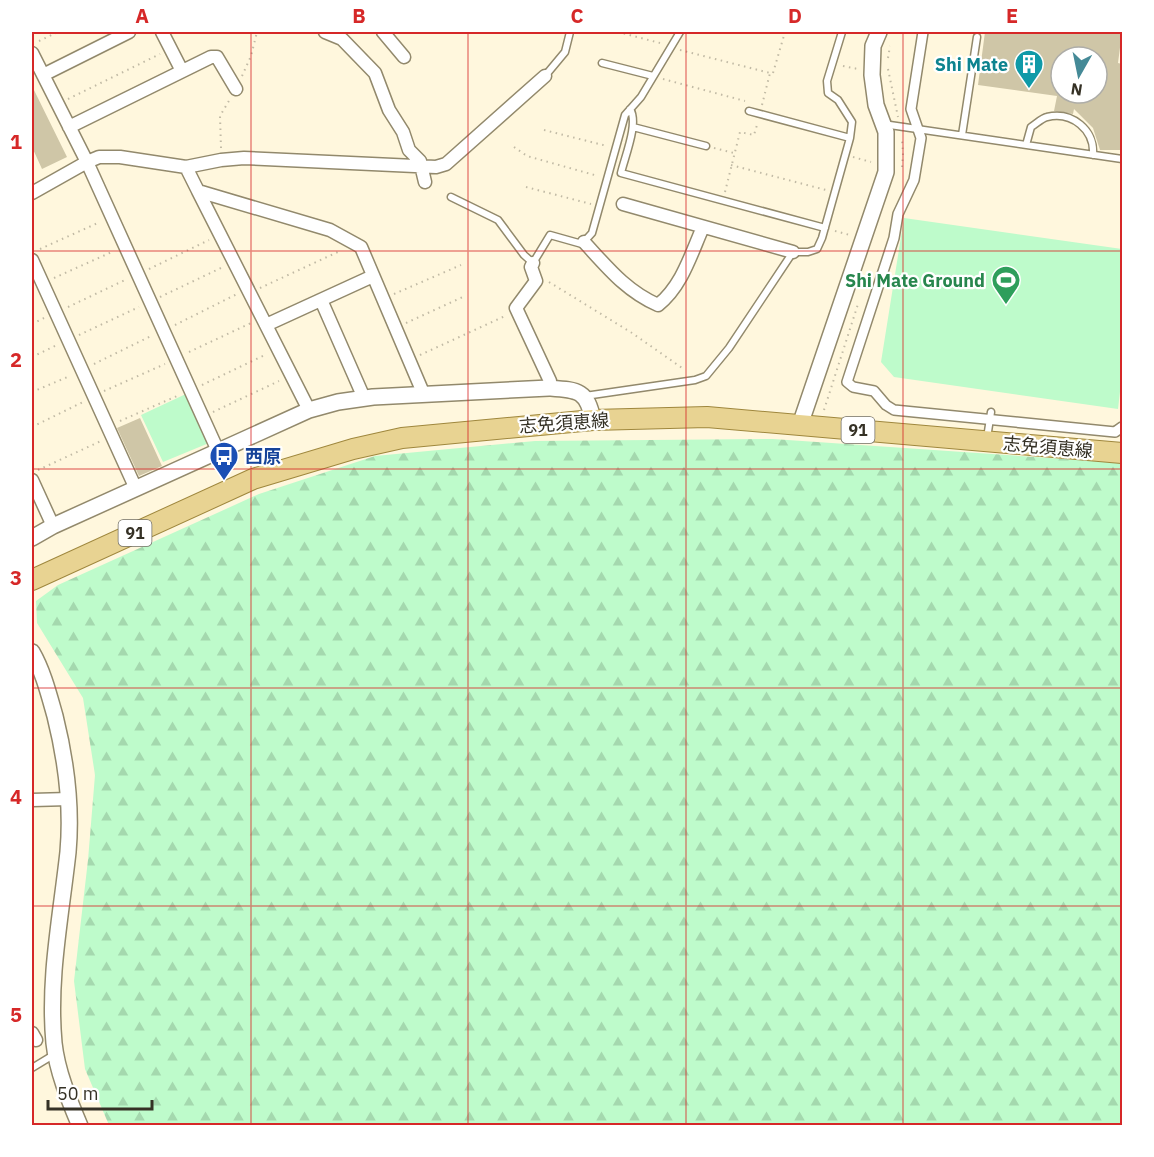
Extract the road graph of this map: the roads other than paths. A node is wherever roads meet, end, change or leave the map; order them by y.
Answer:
1 (129, 32) edge
2 (162, 32) edge
3 (325, 32) edge
4 (383, 32) edge
5 (570, 32) edge
6 (680, 32) edge
7 (842, 32) edge
8 (879, 32) edge
9 (923, 32) edge
10 (339, 34) edge
11 (977, 37) dead end
12 (32, 53) edge
13 (404, 57) dead end
14 (603, 63) dead end
15 (182, 71) junction
16 (43, 75) junction
17 (545, 76) joint
18 (653, 76) junction
19 (236, 89) dead end
20 (630, 109) junction
21 (749, 111) dead end
22 (883, 124) junction
23 (69, 127) junction
24 (633, 127) junction
25 (918, 129) junction
26 (962, 135) junction
27 (850, 138) junction
28 (1026, 145) junction
29 (706, 146) road end
30 (1093, 155) junction
31 (1122, 159) edge
32 (87, 162) junction
33 (186, 167) junction
34 (422, 167) junction
35 (424, 182) dead end
36 (198, 191) junction
37 (32, 193) edge
38 (451, 197) dead end
39 (623, 204) dead end
40 (703, 227) junction
41 (825, 228) junction
42 (584, 242) junction
43 (793, 252) junction
44 (32, 260) edge
45 (533, 268) junction
46 (373, 276) junction
47 (321, 300) junction
48 (264, 321) junction
49 (549, 388) junction
50 (424, 395) junction
51 (585, 396) junction
52 (364, 398) junction
53 (309, 411) junction
54 (991, 412) dead end
55 (593, 420) junction
56 (800, 424) junction
57 (1122, 427) edge
58 (986, 441) junction
59 (218, 451) junction
60 (1122, 453) edge
61 (32, 480) edge
62 (136, 489) junction
63 (53, 526) junction
64 (32, 538) edge
65 (32, 580) edge
66 (32, 652) edge
67 (69, 799) junction
68 (32, 800) edge
69 (56, 1054) junction
70 (32, 1068) edge
71 (80, 1125) edge

1 - 16 street
2 - 15 street
3 - 10 street
4 - 13 street
5 - 17 lane
6 - 18 lane
7 - 27 lane
8 - 22 street
9 - 25 street
10 - 34 street
11 - 26 lane
12 - 16 street
14 - 18 lane
15 - 19 street
15 - 23 street
16 - 23 street
17 - 34 street
18 - 20 lane
20 - 24 lane
20 - 42 lane
21 - 27 lane
22 - 25 lane
22 - 56 street
23 - 32 street
24 - 29 lane
24 - 41 lane
25 - 26 lane
25 - 57 street
26 - 28 lane
27 - 41 lane
28 - 30 lane
28 - 30 lane
30 - 31 lane
32 - 33 street
32 - 37 street
32 - 59 street
33 - 34 street
33 - 36 street
34 - 35 street
36 - 46 street
36 - 48 street
38 - 45 lane
39 - 40 street
40 - 42 street
40 - 43 street
41 - 43 lane
42 - 45 lane
43 - 51 lane
44 - 62 street
45 - 49 street
46 - 47 street
46 - 50 street
47 - 48 street
47 - 52 street
48 - 53 street
49 - 50 street
49 - 51 street
50 - 52 street
51 - 55 street
52 - 53 street
53 - 59 street
54 - 58 lane
55 - 56 main road, 志免須恵線 / 91
55 - 65 main road, 志免須恵線 / 91
56 - 58 main road, 志免須恵線 / 91
58 - 60 main road, 志免須恵線 / 91
59 - 62 street
61 - 63 street
62 - 63 street
63 - 64 street
66 - 67 street
67 - 68 street
67 - 69 street
69 - 70 lane
69 - 71 street

